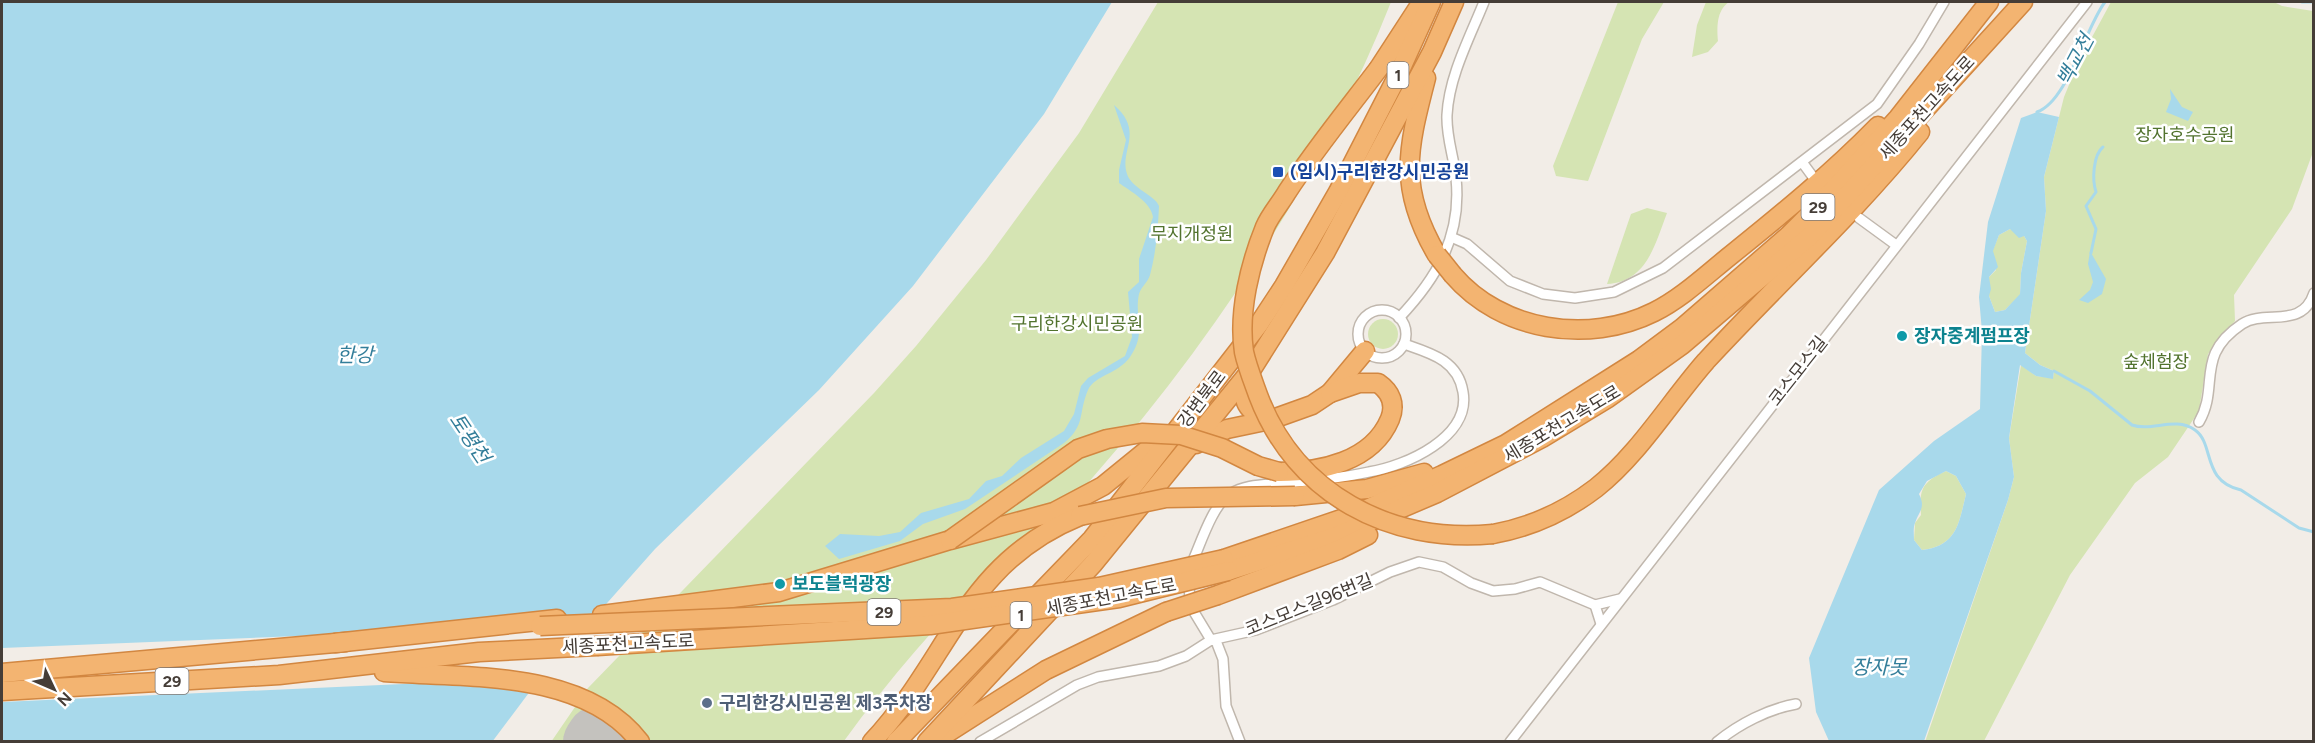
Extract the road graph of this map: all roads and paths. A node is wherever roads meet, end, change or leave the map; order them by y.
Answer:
1 (1423, 2) edge
2 (1431, 2) edge
3 (1454, 2) edge
4 (1484, 2) edge
5 (1944, 2) edge
6 (1989, 2) edge
7 (2023, 2) edge
8 (2087, 2) edge
9 (1965, 32) junction
10 (1981, 49) junction
11 (1432, 52) junction
12 (1802, 162) junction
13 (1813, 177) dead end
14 (1859, 218) dead end
15 (1451, 237) junction
16 (1896, 245) junction
17 (2313, 293) edge
18 (1399, 318) junction
19 (1404, 344) junction
20 (1365, 351) junction
21 (1252, 369) junction
22 (1612, 375) junction
23 (1330, 393) junction
24 (1608, 398) junction
25 (1186, 418) junction
26 (1270, 420) junction
27 (2199, 422) dead end
28 (1191, 446) junction
29 (950, 540) junction
30 (1226, 565) junction
31 (1620, 599) junction
32 (1595, 605) junction
33 (1601, 624) junction
34 (1211, 640) junction
35 (335, 643) junction
36 (342, 669) junction
37 (2, 673) edge
38 (2, 691) edge
39 (1796, 704) dead end
40 (640, 741) edge
41 (872, 741) edge
42 (896, 741) edge
43 (927, 741) edge
44 (934, 741) edge
45 (980, 741) edge
46 (1240, 741) edge
47 (1510, 741) edge
48 (1716, 741) edge

1 - 10 highway, bridge
2 - 25 highway, 강변북로 / 1
3 - 11 highway, 강변북로 / 1
4 - 15 street
5 - 12 street
6 - 9 highway, 세종포천고속도로 / 29
7 - 10 highway, 세종포천고속도로 / 29
8 - 16 street, 코스모스길
9 - 11 highway, bridge
9 - 22 highway, 세종포천고속도로 / 29
10 - 24 highway, 세종포천고속도로 / 29
11 - 21 highway, 강변북로 / 1
12 - 13 street
12 - 15 street
14 - 16 street
15 - 18 street
16 - 31 street, 코스모스길
17 - 27 street
18 - 19 street
18 - 20 street
19 - 20 street
19 - 34 street
20 - 23 highway
21 - 26 highway
21 - 28 highway, 강변북로 / 1
22 - 30 highway, 세종포천고속도로 / 29
22 - 41 highway, bridge
23 - 26 highway
23 - 29 highway, bridge
24 - 30 highway, 세종포천고속도로 / 29
24 - 44 highway, bridge
25 - 29 highway
25 - 42 highway, 강변북로 / 1
26 - 28 highway
28 - 43 highway, 강변북로 / 1
29 - 35 highway
30 - 35 highway, 세종포천고속도로 / 29, bridge
30 - 36 highway, 세종포천고속도로 / 29, bridge
31 - 32 street
31 - 33 street, 코스모스길
32 - 33 street
32 - 34 street, 코스모스길96번길
33 - 47 street, 코스모스길
34 - 45 street, 코스모스길96번길
34 - 46 street
35 - 37 highway, 세종포천고속도로 / 29
36 - 38 highway, 세종포천고속도로 / 29
36 - 40 highway
39 - 48 street

